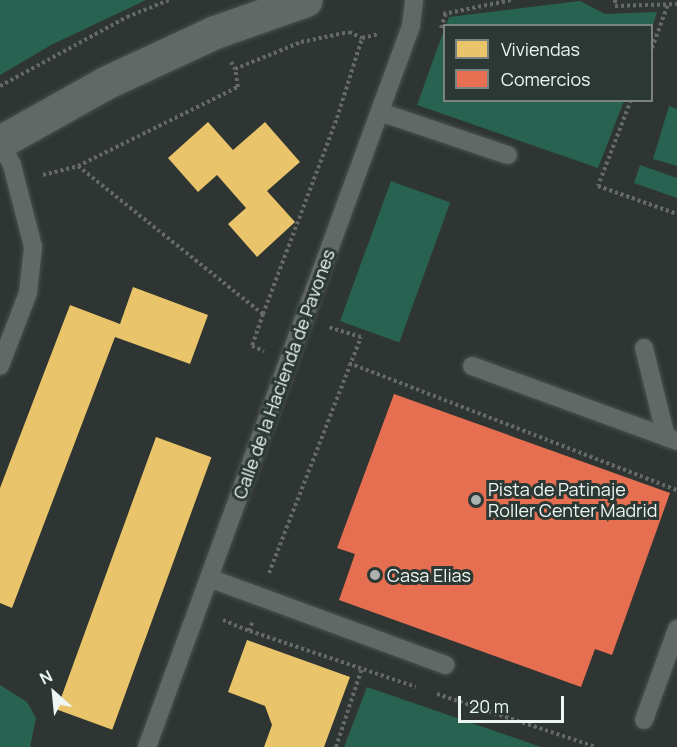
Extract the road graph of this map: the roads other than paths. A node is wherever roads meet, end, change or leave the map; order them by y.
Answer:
1 (306, 0) edge
2 (414, 0) edge
3 (380, 112) junction
4 (0, 143) edge
5 (508, 155) dead end
6 (644, 348) dead end
7 (0, 366) edge
8 (472, 366) dead end
9 (671, 439) edge
10 (209, 578) junction
11 (677, 629) edge
12 (445, 666) dead end
13 (644, 720) dead end
14 (147, 747) edge

1 - 4 street
2 - 3 lane, Calle de la Hacienda de Pavones
3 - 5 lane
3 - 10 lane, Calle de la Hacienda de Pavones
4 - 7 lane
6 - 9 lane
8 - 9 lane
10 - 12 lane
10 - 14 lane, Calle de la Hacienda de Pavones
11 - 13 lane

